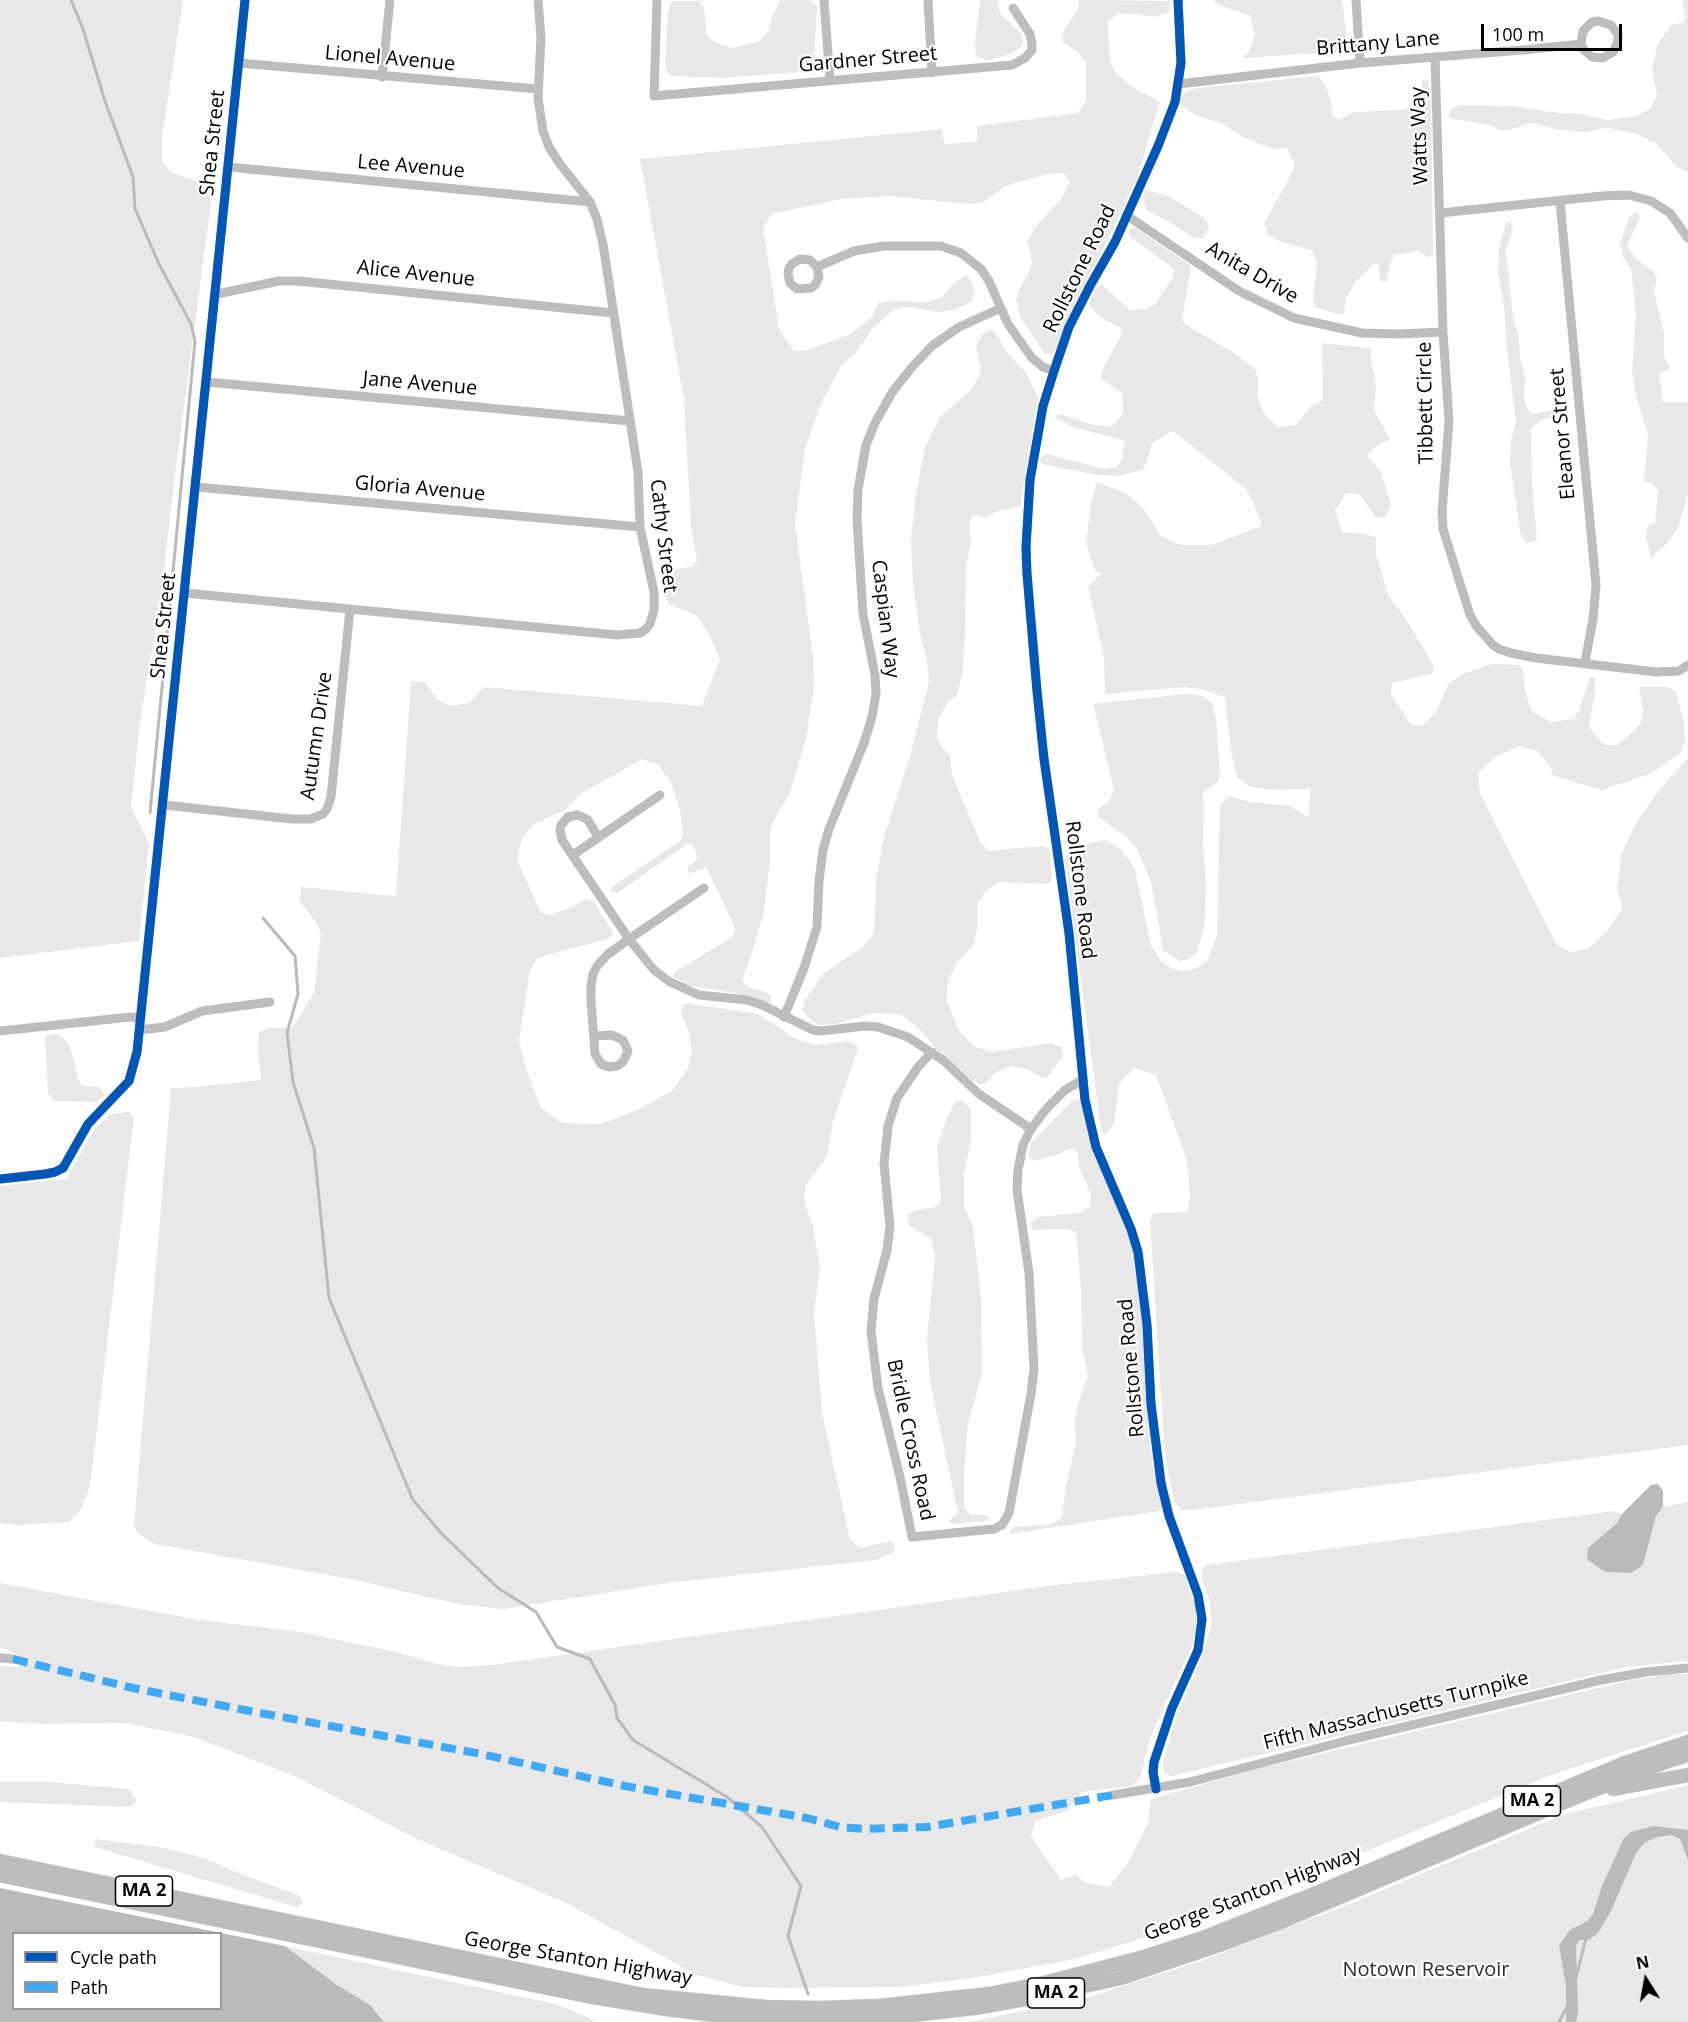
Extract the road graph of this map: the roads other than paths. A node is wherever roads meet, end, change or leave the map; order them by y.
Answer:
1 (245, 0) edge
2 (390, 0) edge
3 (538, 0) edge
4 (657, 0) edge
5 (824, 0) edge
6 (927, 0) edge
7 (1178, 0) edge
8 (1356, 0) edge
9 (1013, 8) dead end
10 (1581, 44) junction
11 (1435, 57) junction
12 (239, 63) junction
13 (1360, 63) junction
14 (932, 73) junction
15 (382, 76) junction
16 (830, 81) junction
17 (1179, 84) junction
18 (538, 89) junction
19 (229, 167) junction
20 (590, 201) junction
21 (1560, 202) junction
22 (1440, 213) junction
23 (1126, 215) junction
24 (1688, 238) edge
25 (817, 267) dead end
26 (216, 294) junction
27 (1001, 308) junction
28 (613, 313) junction
29 (1443, 332) junction
30 (1054, 370) junction
31 (207, 382) junction
32 (630, 421) junction
33 (196, 487) junction
34 (640, 526) junction
35 (185, 593) junction
36 (350, 609) junction
37 (1585, 662) junction
38 (1688, 665) edge
39 (660, 795) dead end
40 (164, 805) junction
41 (598, 837) junction
42 (573, 855) junction
43 (704, 888) dead end
44 (629, 939) junction
45 (270, 1002) dead end
46 (784, 1017) junction
47 (140, 1018) junction
48 (139, 1030) junction
49 (0, 1031) edge
50 (594, 1036) dead end
51 (932, 1052) junction
52 (1082, 1080) junction
53 (1031, 1129) junction
54 (0, 1179) edge
55 (0, 1658) edge
56 (13, 1659) dead end
57 (1688, 1668) edge
58 (1688, 1742) edge
59 (1688, 1755) edge
60 (1688, 1775) edge
61 (1156, 1789) junction
62 (1113, 1795) dead end
63 (1581, 1795) junction
64 (0, 1861) edge
65 (0, 1875) edge

1 - 12 street, Shea Street
2 - 15 street
3 - 18 street, Cathy Street
4 - 16 street, Gardner Street
5 - 16 street
6 - 14 street
7 - 17 street, Rollstone Road
8 - 13 street
9 - 14 street, Gardner Street
10 - 10 street
10 - 11 street, Brittany Lane
11 - 13 street, Brittany Lane
11 - 22 street, Watts Way
12 - 15 street, Lionel Avenue
12 - 19 street, Shea Street
13 - 17 street, Brittany Lane
14 - 16 street, Gardner Street
15 - 18 street, Lionel Avenue
17 - 23 street, Rollstone Road
18 - 20 street, Cathy Street
19 - 20 street, Lee Avenue
19 - 26 street, Shea Street
20 - 28 street, Cathy Street
21 - 22 street
21 - 24 street
21 - 37 street, Eleanor Street
22 - 29 street, Tibbett Circle
23 - 29 street, Anita Drive
23 - 30 street, Rollstone Road
25 - 27 street
26 - 28 street, Alice Avenue
26 - 31 street, Shea Street
27 - 30 street
27 - 46 street, Caspian Way
28 - 32 street, Cathy Street
29 - 37 street, Tibbett Circle
30 - 52 street, Rollstone Road
31 - 32 street, Jane Avenue
31 - 33 street, Shea Street
32 - 34 street, Cathy Street
33 - 34 street, Gloria Avenue
33 - 35 street, Shea Street
34 - 36 street, Cathy Street
35 - 36 street, Cathy Street
35 - 40 street, Shea Street
36 - 40 street, Autumn Drive
37 - 38 street, Tibbett Circle
39 - 41 street
40 - 47 street, Shea Street
41 - 42 street
41 - 42 street
42 - 44 street
43 - 44 street
44 - 46 street
44 - 50 street
45 - 48 street
46 - 51 street
47 - 48 street, Shea Street
47 - 49 street
48 - 54 street, Shea Street
51 - 53 street
51 - 53 street, Bridle Cross Road
52 - 53 street, Bridle Cross Road
52 - 61 street, Rollstone Road
55 - 56 street
57 - 61 street, Fifth Massachusetts Turnpike
58 - 64 highway, George Stanton Highway / MA 2
59 - 63 highway, George Stanton Highway / MA 2
60 - 63 highway
61 - 62 street, Fifth Massachusetts Turnpike
63 - 65 highway, George Stanton Highway / MA 2

